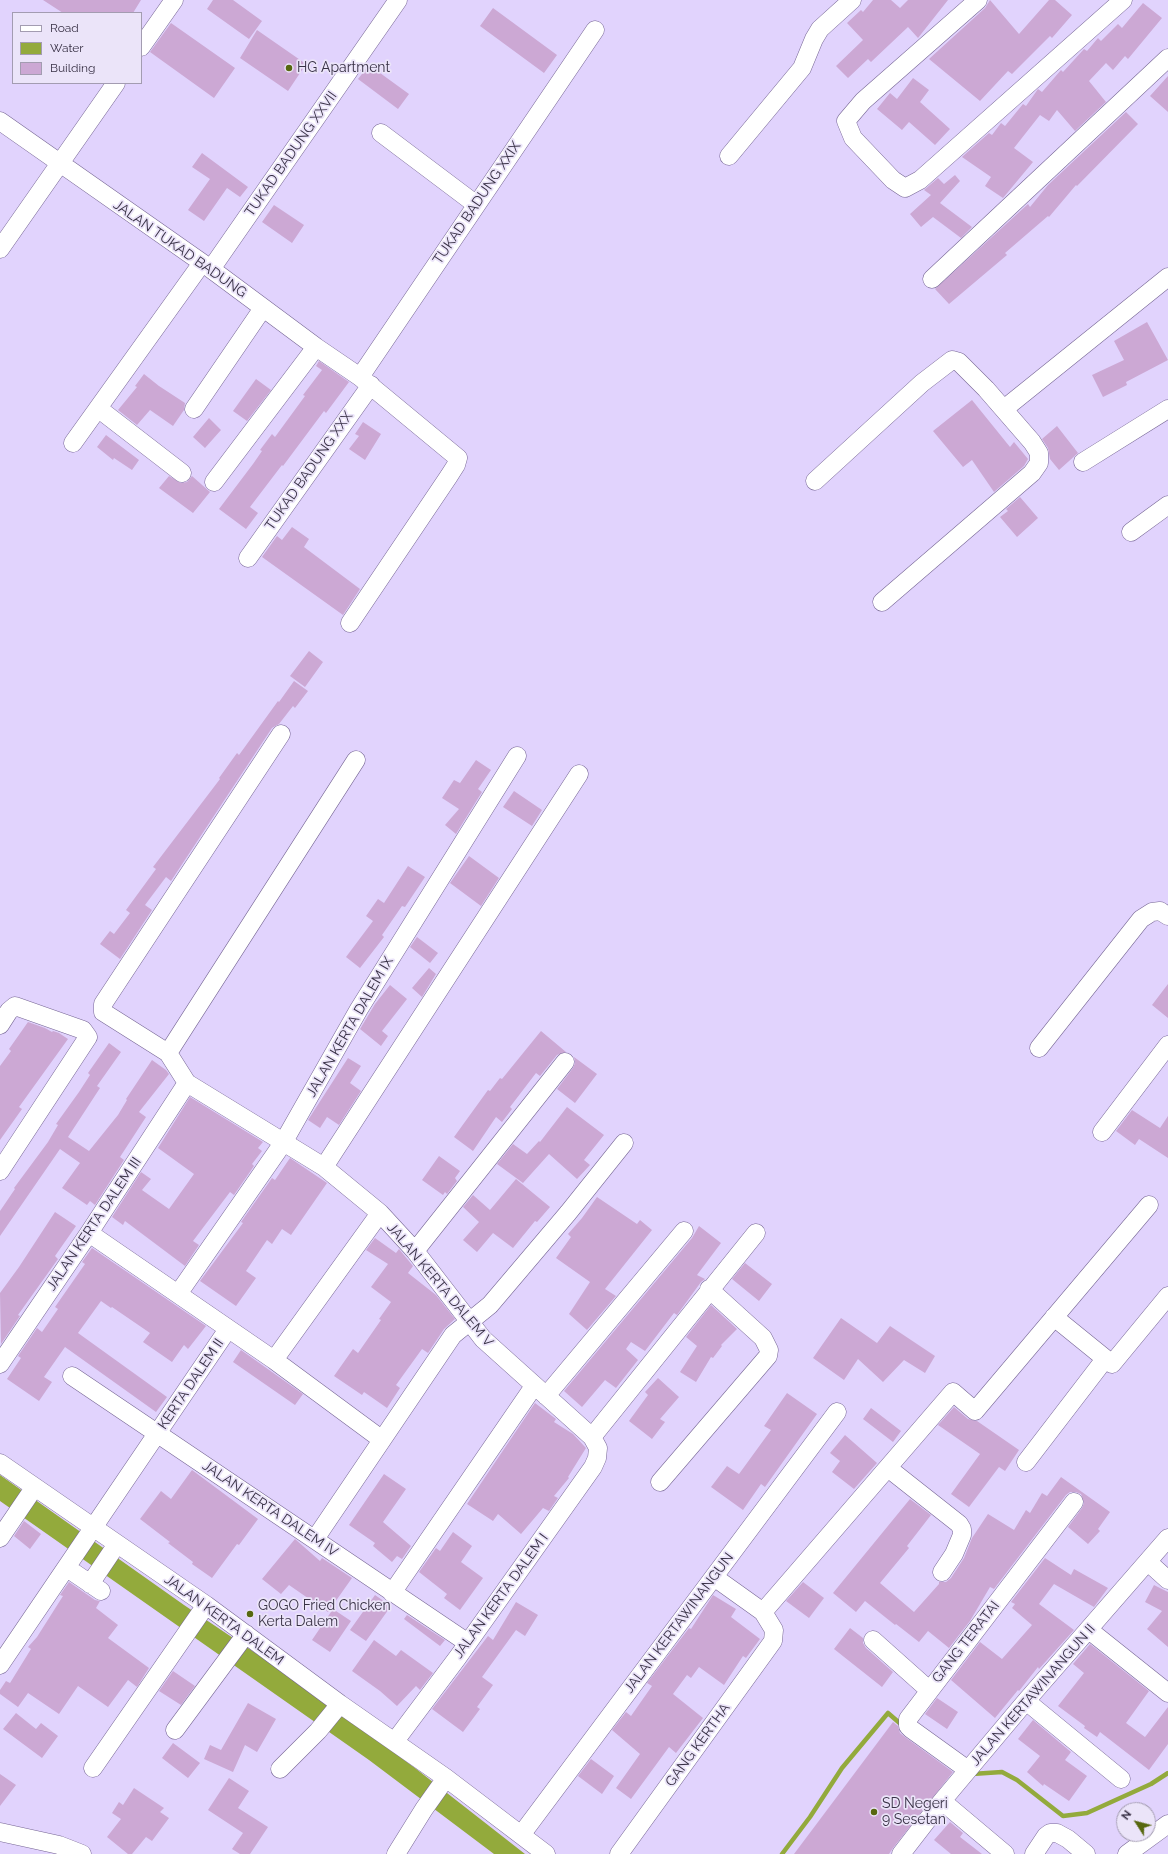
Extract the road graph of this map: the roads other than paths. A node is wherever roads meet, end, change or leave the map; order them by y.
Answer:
1 (174, 0) edge
2 (398, 0) edge
3 (852, 0) edge
4 (978, 0) edge
5 (1123, 0) edge
6 (595, 30) dead end
7 (142, 47) edge
8 (1168, 58) edge
9 (115, 84) edge
10 (0, 121) edge
11 (381, 132) dead end
12 (729, 156) dead end
13 (60, 163) junction
14 (477, 203) junction
15 (0, 249) edge
16 (206, 266) junction
17 (1168, 278) edge
18 (932, 280) dead end
19 (263, 308) junction
20 (316, 347) junction
21 (365, 381) junction
22 (99, 409) junction
23 (194, 409) dead end
24 (1004, 409) junction
25 (1168, 409) edge
26 (73, 443) dead end
27 (1083, 462) dead end
28 (182, 473) dead end
29 (815, 481) dead end
30 (214, 482) dead end
31 (1168, 505) edge
32 (1131, 532) dead end
33 (248, 558) dead end
34 (882, 602) dead end
35 (350, 623) dead end
36 (281, 734) dead end
37 (517, 756) dead end
38 (356, 760) dead end
39 (579, 774) dead end
40 (1168, 916) edge
41 (0, 1025) edge
42 (1168, 1045) edge
43 (1039, 1048) dead end
44 (168, 1053) junction
45 (565, 1062) dead end
46 (187, 1083) junction
47 (1102, 1132) dead end
48 (283, 1143) junction
49 (624, 1143) dead end
50 (324, 1167) junction
51 (0, 1171) edge
52 (1149, 1205) dead end
53 (380, 1213) junction
54 (684, 1231) dead end
55 (89, 1233) junction
56 (756, 1233) dead end
57 (415, 1251) junction
58 (709, 1289) junction
59 (178, 1294) junction
60 (1168, 1296) edge
61 (1054, 1317) junction
62 (470, 1321) junction
63 (228, 1329) junction
64 (1105, 1359) junction
65 (274, 1360) junction
66 (0, 1364) edge
67 (72, 1376) dead end
68 (540, 1391) junction
69 (837, 1412) dead end
70 (156, 1437) junction
71 (381, 1439) junction
72 (594, 1441) junction
73 (1026, 1462) dead end
74 (0, 1463) edge
75 (888, 1468) junction
76 (660, 1482) dead end
77 (33, 1490) junction
78 (1074, 1502) dead end
79 (91, 1531) junction
80 (0, 1538) edge
81 (315, 1538) junction
82 (1168, 1538) edge
83 (115, 1547) junction
84 (1148, 1562) junction
85 (70, 1564) junction
86 (942, 1572) dead end
87 (714, 1577) junction
88 (1168, 1580) edge
89 (392, 1592) junction
90 (203, 1609) junction
91 (763, 1612) junction
92 (1089, 1630) junction
93 (244, 1636) junction
94 (873, 1640) dead end
95 (468, 1643) junction
96 (0, 1665) edge
97 (929, 1690) junction
98 (1168, 1693) edge
99 (1026, 1702) junction
100 (338, 1706) junction
101 (174, 1730) dead end
102 (395, 1741) junction
103 (93, 1768) dead end
104 (280, 1769) dead end
105 (968, 1770) junction
106 (1121, 1779) dead end
107 (443, 1782) junction
108 (942, 1801) junction
109 (1168, 1824) edge
110 (0, 1832) edge
111 (521, 1835) junction
112 (82, 1854) edge
113 (396, 1854) edge
114 (546, 1854) edge
115 (619, 1854) edge
116 (901, 1854) edge
117 (1005, 1854) edge
118 (1034, 1854) edge
119 (1086, 1854) edge
120 (1127, 1854) edge

1 - 7 street
2 - 16 street, TUKAD BADUNG XXVII
3 - 12 street
4 - 5 street
6 - 14 street, TUKAD BADUNG XXIX
8 - 18 street
9 - 13 street
10 - 13 street, JALAN TUKAD BADUNG
11 - 14 street
13 - 15 street
13 - 16 street, JALAN TUKAD BADUNG
14 - 21 street, TUKAD BADUNG XXIX
16 - 19 street, JALAN TUKAD BADUNG
16 - 22 street, TUKAD BADUNG XXVII
17 - 24 street
19 - 20 street, JALAN TUKAD BADUNG
19 - 23 street
20 - 21 street, JALAN TUKAD BADUNG
20 - 30 street
21 - 33 street, TUKAD BADUNG XXX
21 - 35 street, JALAN TUKAD BADUNG
22 - 26 street, TUKAD BADUNG XXVII
22 - 28 street
24 - 29 street
24 - 34 street
25 - 27 street
31 - 32 street
36 - 44 street, JALAN KERTA DALEM V
37 - 48 street, JALAN KERTA DALEM IX
38 - 44 street
39 - 50 street
40 - 43 street
41 - 51 street
42 - 47 street
44 - 46 street, JALAN KERTA DALEM V
45 - 57 street
46 - 48 street, JALAN KERTA DALEM V
46 - 55 street, JALAN KERTA DALEM III
48 - 50 street, JALAN KERTA DALEM V
48 - 59 street, JALAN KERTA DALEM IX
49 - 62 street
50 - 53 street, JALAN KERTA DALEM V
52 - 61 street
53 - 57 street, JALAN KERTA DALEM V
53 - 65 street
54 - 68 street
55 - 59 street
55 - 66 street, JALAN KERTA DALEM III
56 - 58 street
57 - 62 street, JALAN KERTA DALEM V
58 - 72 street
58 - 76 street
59 - 63 street
60 - 64 street
61 - 64 street
61 - 75 street
62 - 68 street, JALAN KERTA DALEM V
62 - 71 street
63 - 65 street
63 - 70 street, KERTA DALEM II
64 - 73 street
65 - 71 street
67 - 70 street, JALAN KERTA DALEM IV
68 - 72 street, JALAN KERTA DALEM V
68 - 89 street
69 - 87 street, JALAN KERTAWINANGUN
70 - 79 street, KERTA DALEM II
70 - 81 street, JALAN KERTA DALEM IV
71 - 81 street
72 - 95 street, JALAN KERTA DALEM I
74 - 77 street, JALAN KERTA DALEM
75 - 86 street
75 - 91 street
77 - 79 street, JALAN KERTA DALEM
77 - 80 street
78 - 97 street, GANG TERATAI
79 - 83 street, JALAN KERTA DALEM
79 - 85 street, KERTA DALEM II
81 - 89 street, JALAN KERTA DALEM IV
82 - 84 street, JALAN KERTAWINANGUN II
83 - 85 street
83 - 90 street, JALAN KERTA DALEM
84 - 88 street
84 - 92 street, JALAN KERTAWINANGUN II
85 - 96 street, KERTA DALEM II
87 - 91 street
87 - 111 street, JALAN KERTAWINANGUN
89 - 95 street, JALAN KERTA DALEM IV
90 - 93 street, JALAN KERTA DALEM
90 - 103 street
91 - 115 street, GANG KERTHA
92 - 98 street
92 - 99 street, JALAN KERTAWINANGUN II
93 - 100 street, JALAN KERTA DALEM
93 - 101 street
94 - 97 street
95 - 102 street, JALAN KERTA DALEM I
97 - 105 street, GANG TERATAI
99 - 105 street, JALAN KERTAWINANGUN II
99 - 106 street
100 - 102 street, JALAN KERTA DALEM
100 - 104 street
102 - 107 street, JALAN KERTA DALEM
105 - 108 street, JALAN KERTAWINANGUN II
107 - 111 street, JALAN KERTA DALEM
107 - 113 street
108 - 116 street, JALAN KERTAWINANGUN II
108 - 117 street
109 - 120 street
110 - 112 street
111 - 114 street, JALAN KERTA DALEM
118 - 119 street

